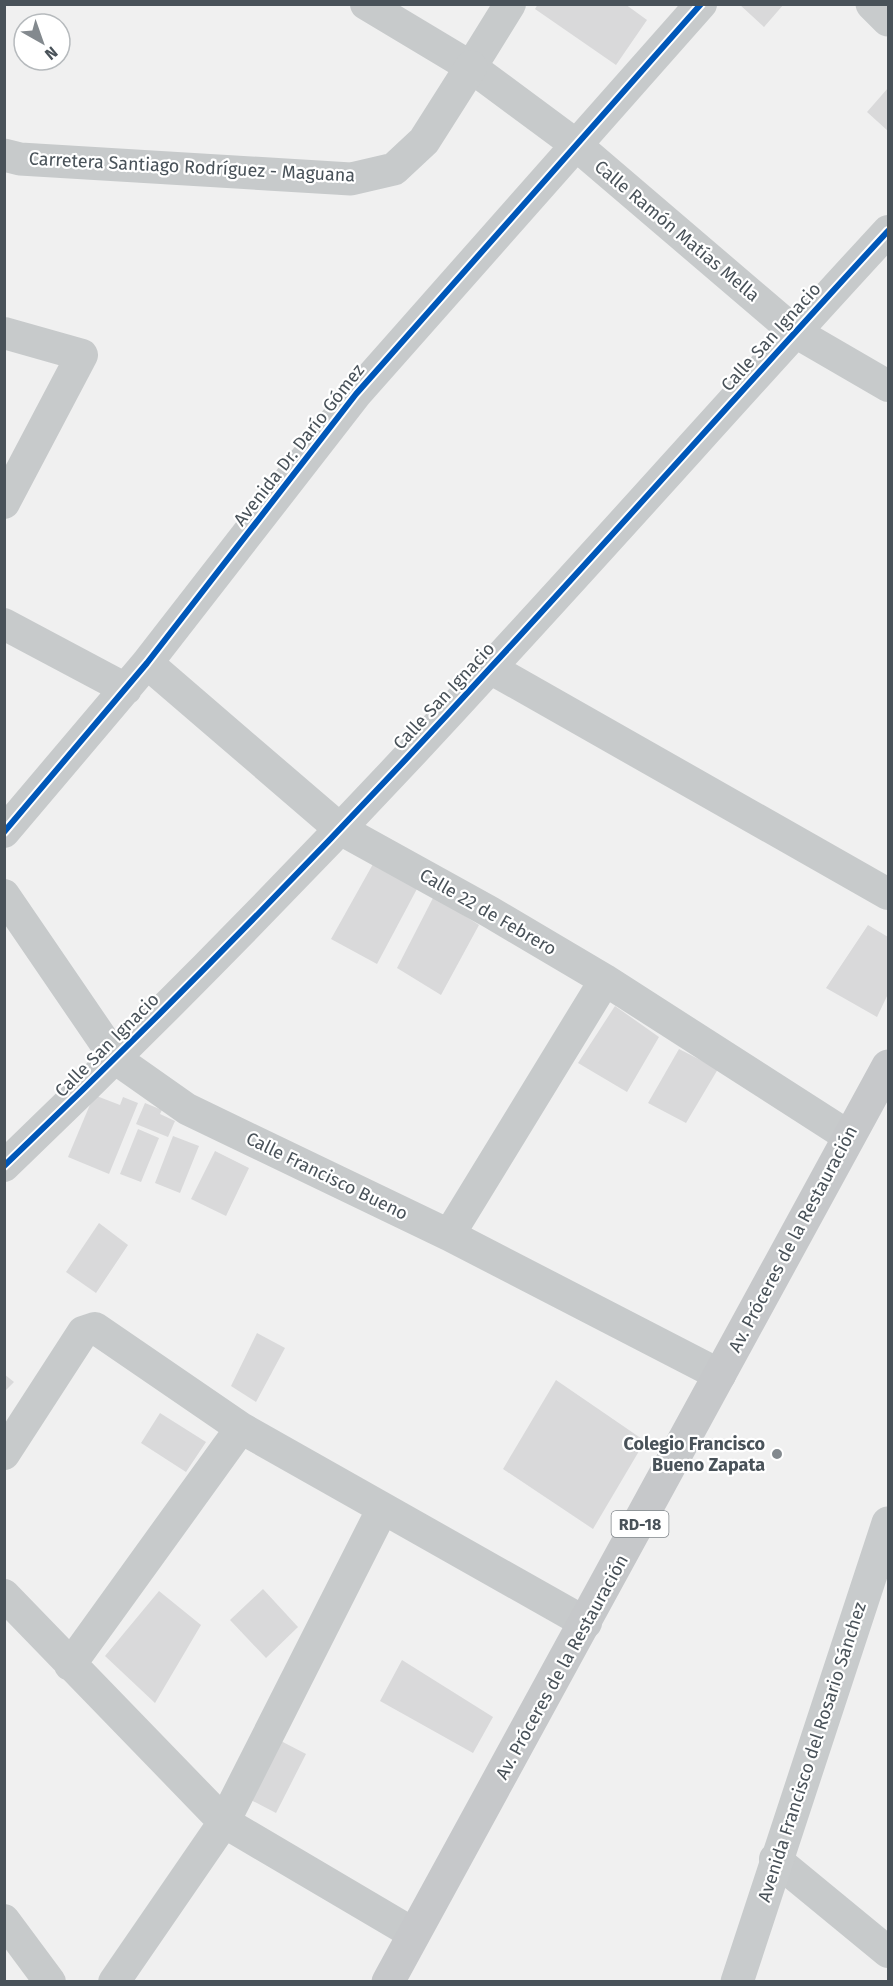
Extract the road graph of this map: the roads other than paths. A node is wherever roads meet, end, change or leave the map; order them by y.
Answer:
1 (366, 4) edge
2 (510, 4) edge
3 (701, 4) edge
4 (872, 4) edge
5 (888, 20) edge
6 (471, 67) junction
7 (575, 144) junction
8 (4, 155) edge
9 (888, 231) edge
10 (795, 332) junction
11 (4, 333) edge
12 (888, 386) edge
13 (4, 502) edge
14 (4, 624) edge
15 (147, 663) junction
16 (490, 668) junction
17 (126, 689) junction
18 (340, 829) junction
19 (4, 832) edge
20 (888, 894) edge
21 (4, 895) edge
22 (605, 980) junction
23 (116, 1059) junction
24 (888, 1066) edge
25 (848, 1136) junction
26 (4, 1166) edge
27 (449, 1235) junction
28 (720, 1375) junction
29 (241, 1428) junction
30 (4, 1454) edge
31 (382, 1510) junction
32 (888, 1523) edge
33 (4, 1594) edge
34 (586, 1623) junction
35 (70, 1665) junction
36 (224, 1822) junction
37 (776, 1859) junction
38 (4, 1920) edge
39 (414, 1934) junction
40 (888, 1952) edge
41 (50, 1982) edge
42 (114, 1982) edge
43 (388, 1982) edge
44 (737, 1982) edge

1 - 6 street, Calle Ramón Matías Mella
2 - 6 street
3 - 7 street, Avenida Dr. Darío Gómez
4 - 5 main road
6 - 7 street, Calle Ramón Matías Mella
6 - 8 street, Carretera Santiago Rodríguez - Maguana
7 - 10 street, Calle Ramón Matías Mella
7 - 15 street, Avenida Dr. Darío Gómez
9 - 10 street, Calle San Ignacio
10 - 12 street, Calle Ramón Matías Mella
10 - 16 street, Calle San Ignacio
11 - 13 street
14 - 17 street
15 - 17 street, Avenida Dr. Darío Gómez
15 - 18 street, Calle 22 de Febrero
16 - 18 street, Calle San Ignacio
16 - 20 street
17 - 19 street, Avenida Dr. Darío Gómez
18 - 22 street, Calle 22 de Febrero
18 - 23 street, Calle San Ignacio
21 - 23 street, Calle Francisco Bueno
22 - 25 street, Calle 22 de Febrero
22 - 27 street
23 - 26 street, Calle San Ignacio
23 - 27 street, Calle Francisco Bueno
24 - 25 main road, Av. Próceres de la Restauración / RD-18
25 - 28 main road, Av. Próceres de la Restauración / RD-18
27 - 28 street, Calle Francisco Bueno
28 - 34 main road, Av. Próceres de la Restauración / RD-18
29 - 30 street
29 - 31 street
29 - 35 street
31 - 34 street
31 - 36 street
32 - 37 main road, Avenida Francisco del Rosario Sánchez
33 - 35 street
34 - 39 main road, Av. Próceres de la Restauración / RD-18
35 - 36 street
36 - 39 street
36 - 42 street
37 - 40 street
37 - 44 main road, Avenida Francisco del Rosario Sánchez
38 - 41 street
39 - 43 main road, Av. Próceres de la Restauración / RD-18

